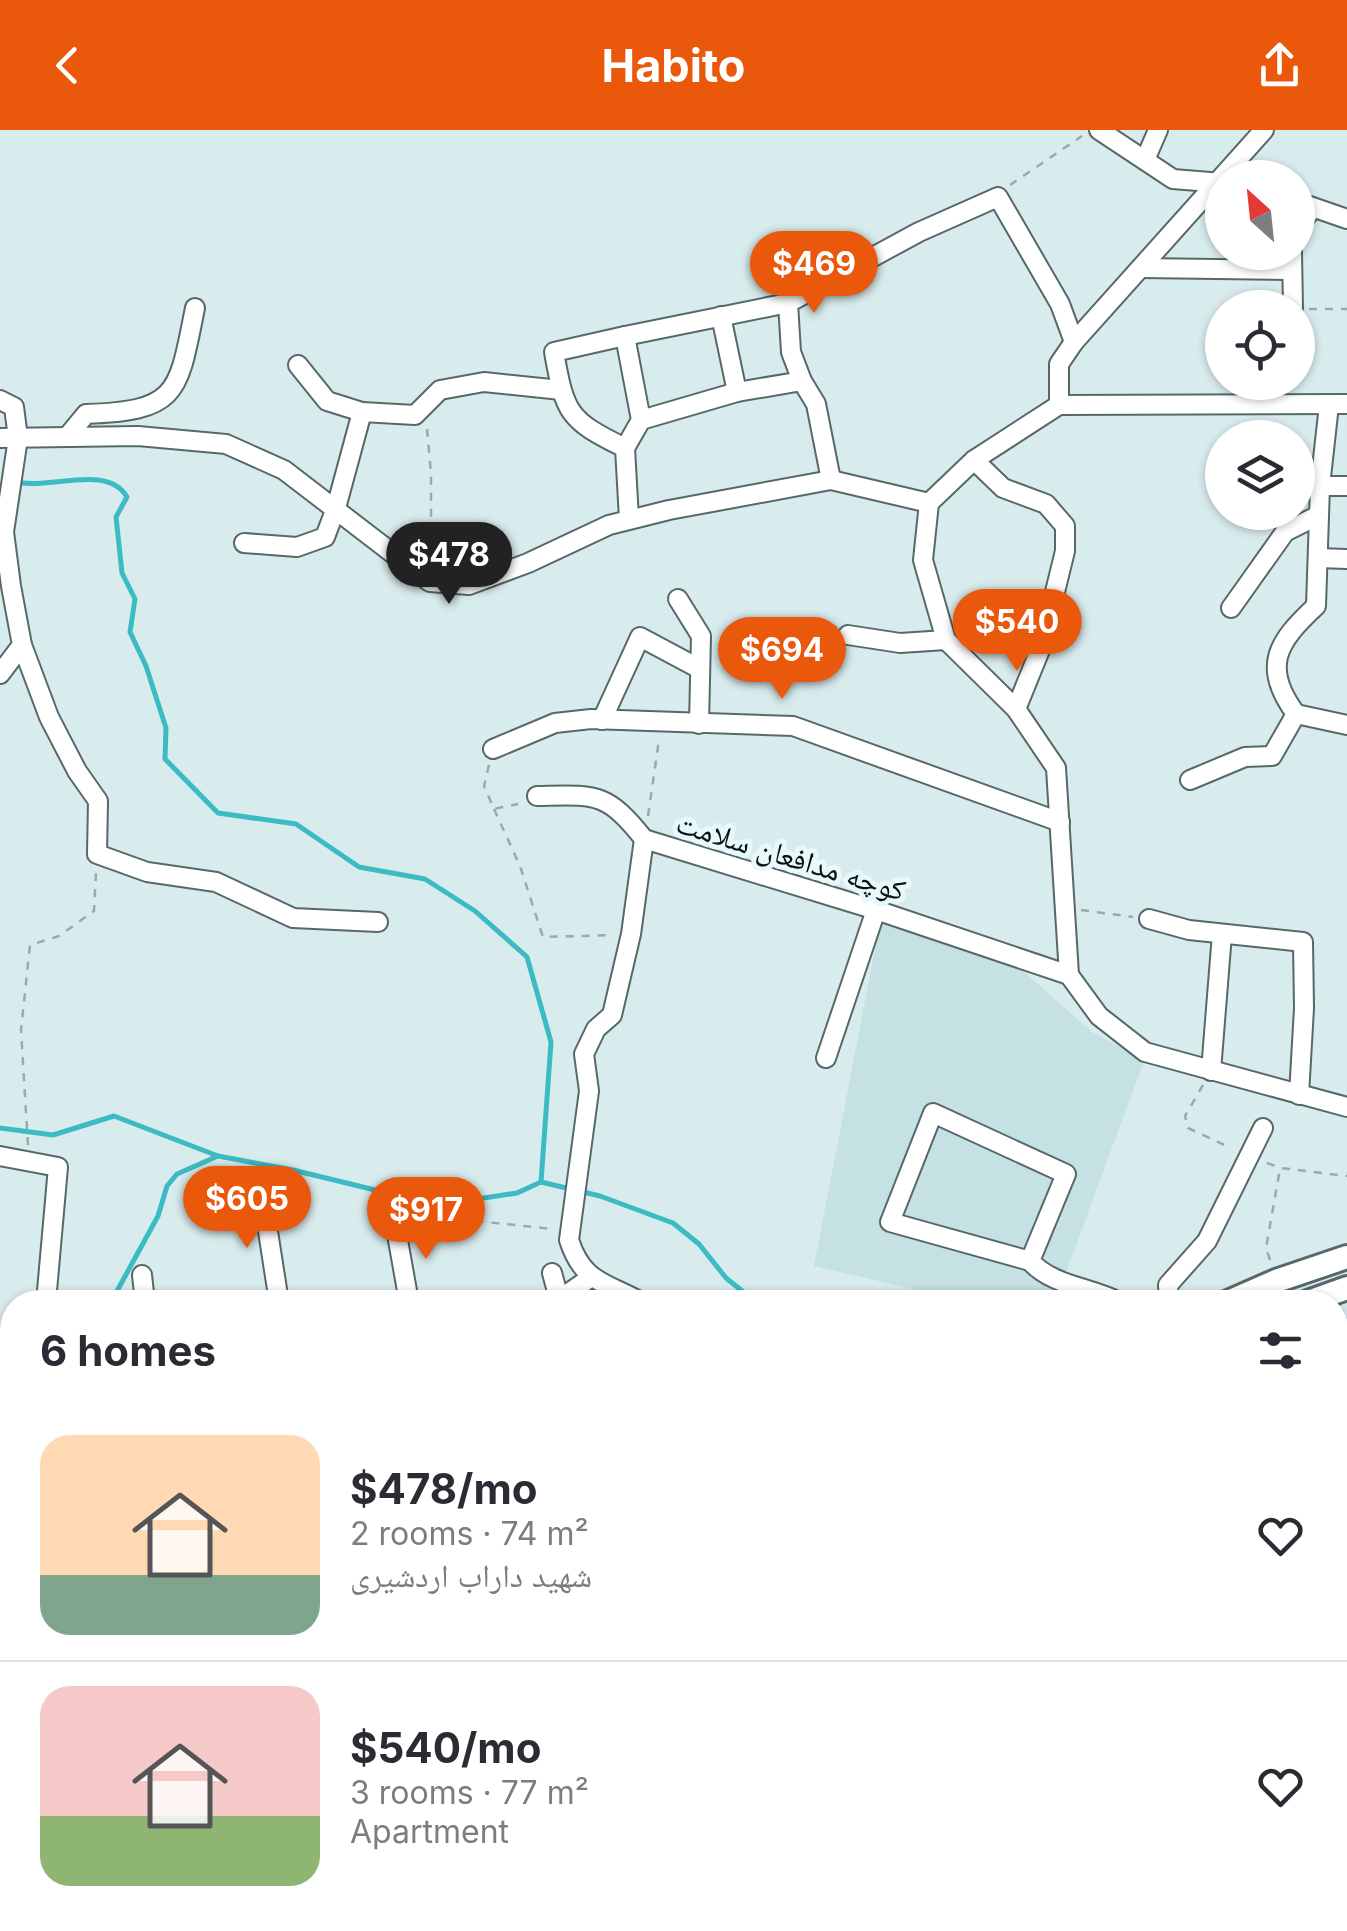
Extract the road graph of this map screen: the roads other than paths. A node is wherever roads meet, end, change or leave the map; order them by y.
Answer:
1 (1095, 130) edge
2 (1158, 130) edge
3 (1264, 130) edge
4 (1145, 160) junction
5 (1239, 160) edge
6 (1205, 182) edge
7 (1205, 199) edge
8 (1315, 208) edge
9 (1347, 219) edge
10 (1205, 265) edge
11 (1141, 268) junction
12 (788, 302) junction
13 (195, 308) dead end
14 (721, 316) junction
15 (624, 336) junction
16 (1074, 342) junction
17 (298, 365) dead end
18 (802, 382) junction
19 (561, 390) junction
20 (736, 392) junction
21 (0, 400) edge
22 (1338, 404) edge
23 (1059, 405) junction
24 (362, 412) junction
25 (641, 420) junction
26 (9, 438) edge
27 (67, 438) junction
28 (625, 448) junction
29 (974, 460) junction
30 (831, 480) junction
31 (1320, 486) junction
32 (1347, 486) edge
33 (929, 503) junction
34 (336, 508) junction
35 (1320, 515) junction
36 (630, 519) junction
37 (244, 543) dead end
38 (1318, 558) junction
39 (1347, 559) edge
40 (6, 586) edge
41 (678, 599) dead end
42 (1231, 608) dead end
43 (848, 635) dead end
44 (946, 640) junction
45 (22, 645) junction
46 (700, 670) junction
47 (0, 674) edge
48 (1016, 709) junction
49 (1296, 714) junction
50 (602, 720) junction
51 (698, 724) junction
52 (1347, 725) edge
53 (493, 748) road end
54 (1190, 780) dead end
55 (537, 796) road end
56 (1060, 822) junction
57 (644, 839) junction
58 (876, 910) junction
59 (1149, 919) road end
60 (378, 922) dead end
61 (1222, 934) junction
62 (1069, 975) junction
63 (826, 1058) dead end
64 (1211, 1071) junction
65 (1299, 1095) junction
66 (1347, 1107) edge
67 (1263, 1128) dead end
68 (0, 1156) edge
69 (262, 1193) dead end
70 (396, 1229) road end
71 (1347, 1257) edge
72 (1030, 1260) junction
73 (552, 1273) dead end
74 (142, 1276) dead end
75 (590, 1278) junction
76 (47, 1290) edge
77 (144, 1290) edge
78 (277, 1290) edge
79 (407, 1290) edge
80 (557, 1290) edge
81 (574, 1290) edge
82 (616, 1290) edge
83 (1088, 1290) edge
84 (1168, 1290) edge
85 (1255, 1290) edge

1 - 4 street
2 - 4 street
3 - 5 street
4 - 6 street
7 - 11 street
8 - 9 street
10 - 11 street
11 - 16 street
12 - 14 street
12 - 16 street
12 - 18 street
13 - 27 street
14 - 15 street
14 - 20 street
15 - 19 street
15 - 25 street
16 - 23 street
17 - 24 street
18 - 20 street
18 - 30 street
19 - 24 street
19 - 28 street
20 - 25 street
21 - 26 street
22 - 23 street
22 - 31 street
23 - 29 street
24 - 34 street
25 - 28 street
26 - 27 street
26 - 40 street
27 - 34 street
28 - 36 street
29 - 33 street
29 - 48 street
30 - 33 street
30 - 36 street
31 - 32 street
31 - 35 street
33 - 44 street
34 - 36 street
34 - 37 street
35 - 38 street
35 - 42 street
38 - 39 street
38 - 49 street
40 - 45 street
41 - 46 street
43 - 44 street
44 - 48 street
45 - 47 street
45 - 60 street
46 - 50 street
46 - 51 street
48 - 56 street
49 - 52 street
49 - 54 street
50 - 51 street
50 - 53 street
51 - 56 street
55 - 57 street
56 - 62 street
57 - 58 street, کوچه مدافعان سلامت
57 - 75 street, کوچه مدافعان سلامت
58 - 62 street, کوچه مدافعان سلامت
58 - 63 street
59 - 61 street
61 - 64 street
61 - 65 street
62 - 64 street
64 - 65 street
65 - 66 street
67 - 84 street
68 - 76 street
69 - 78 street
70 - 79 street
71 - 85 main road
72 - 72 street
72 - 83 street
73 - 80 street
74 - 77 street
75 - 81 street
75 - 82 street

